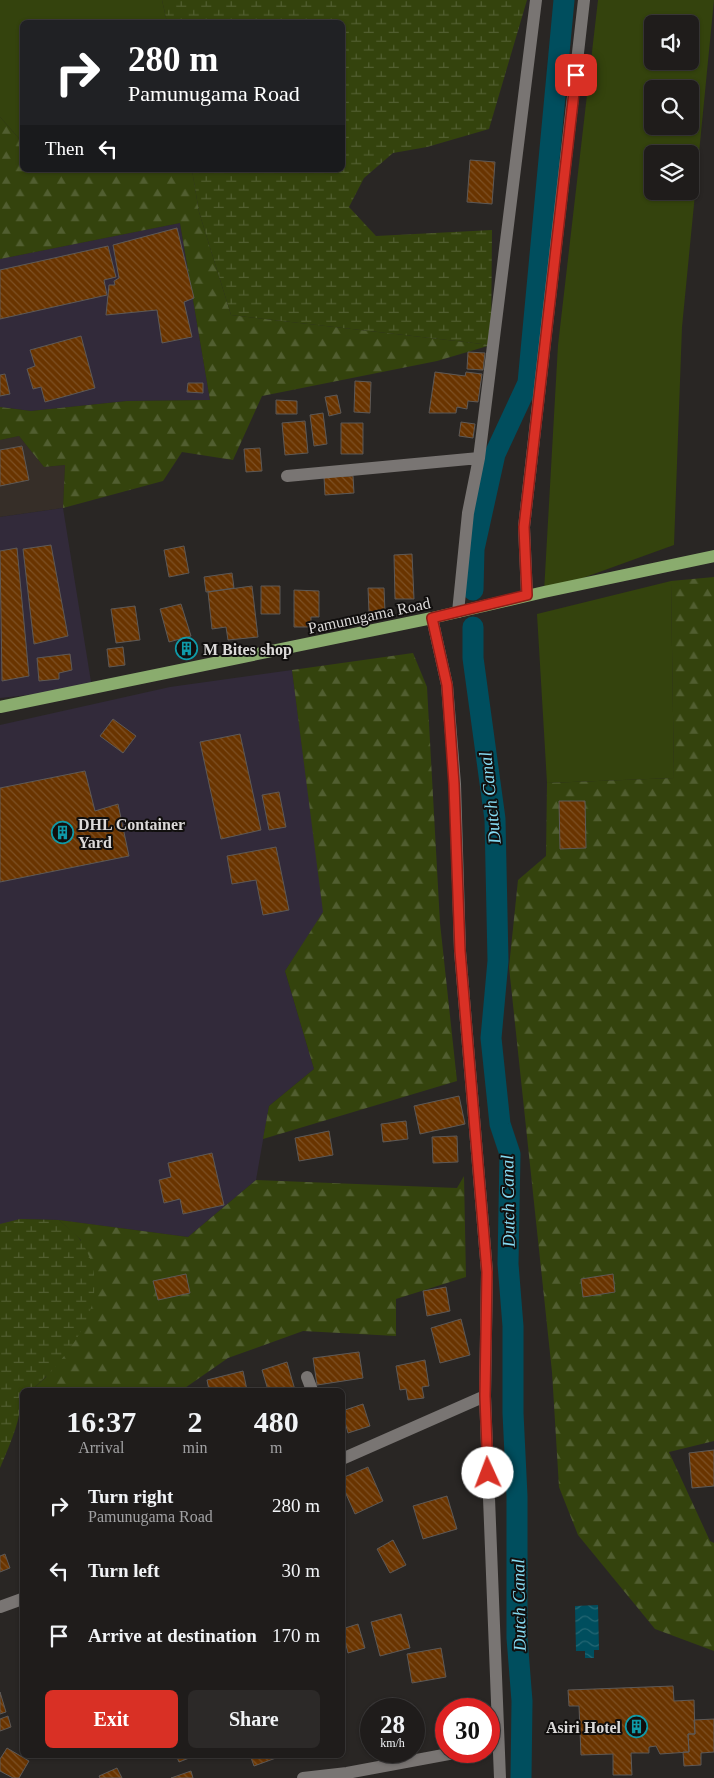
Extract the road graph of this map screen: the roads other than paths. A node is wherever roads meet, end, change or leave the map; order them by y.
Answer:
1 (536, 0) edge
2 (584, 0) edge
3 (479, 458) junction
4 (287, 476) dead end
5 (714, 556) edge
6 (527, 595) junction
7 (458, 612) junction
8 (432, 618) junction
9 (0, 707) edge
10 (307, 1377) dead end
11 (311, 1388) edge
12 (485, 1396) junction
13 (345, 1458) edge
14 (20, 1600) edge
15 (0, 1606) edge
16 (493, 1698) edge
17 (435, 1757) edge
18 (497, 1763) edge
19 (303, 1778) edge
20 (500, 1778) edge

1 - 3 street
2 - 6 street
3 - 4 street
3 - 7 street
5 - 6 main road, Pamunugama Road
6 - 7 main road, Pamunugama Road
7 - 8 main road, Pamunugama Road
8 - 9 main road, Pamunugama Road
8 - 12 street
10 - 11 street
12 - 13 street
12 - 16 street
14 - 15 street
17 - 19 street
18 - 20 street

